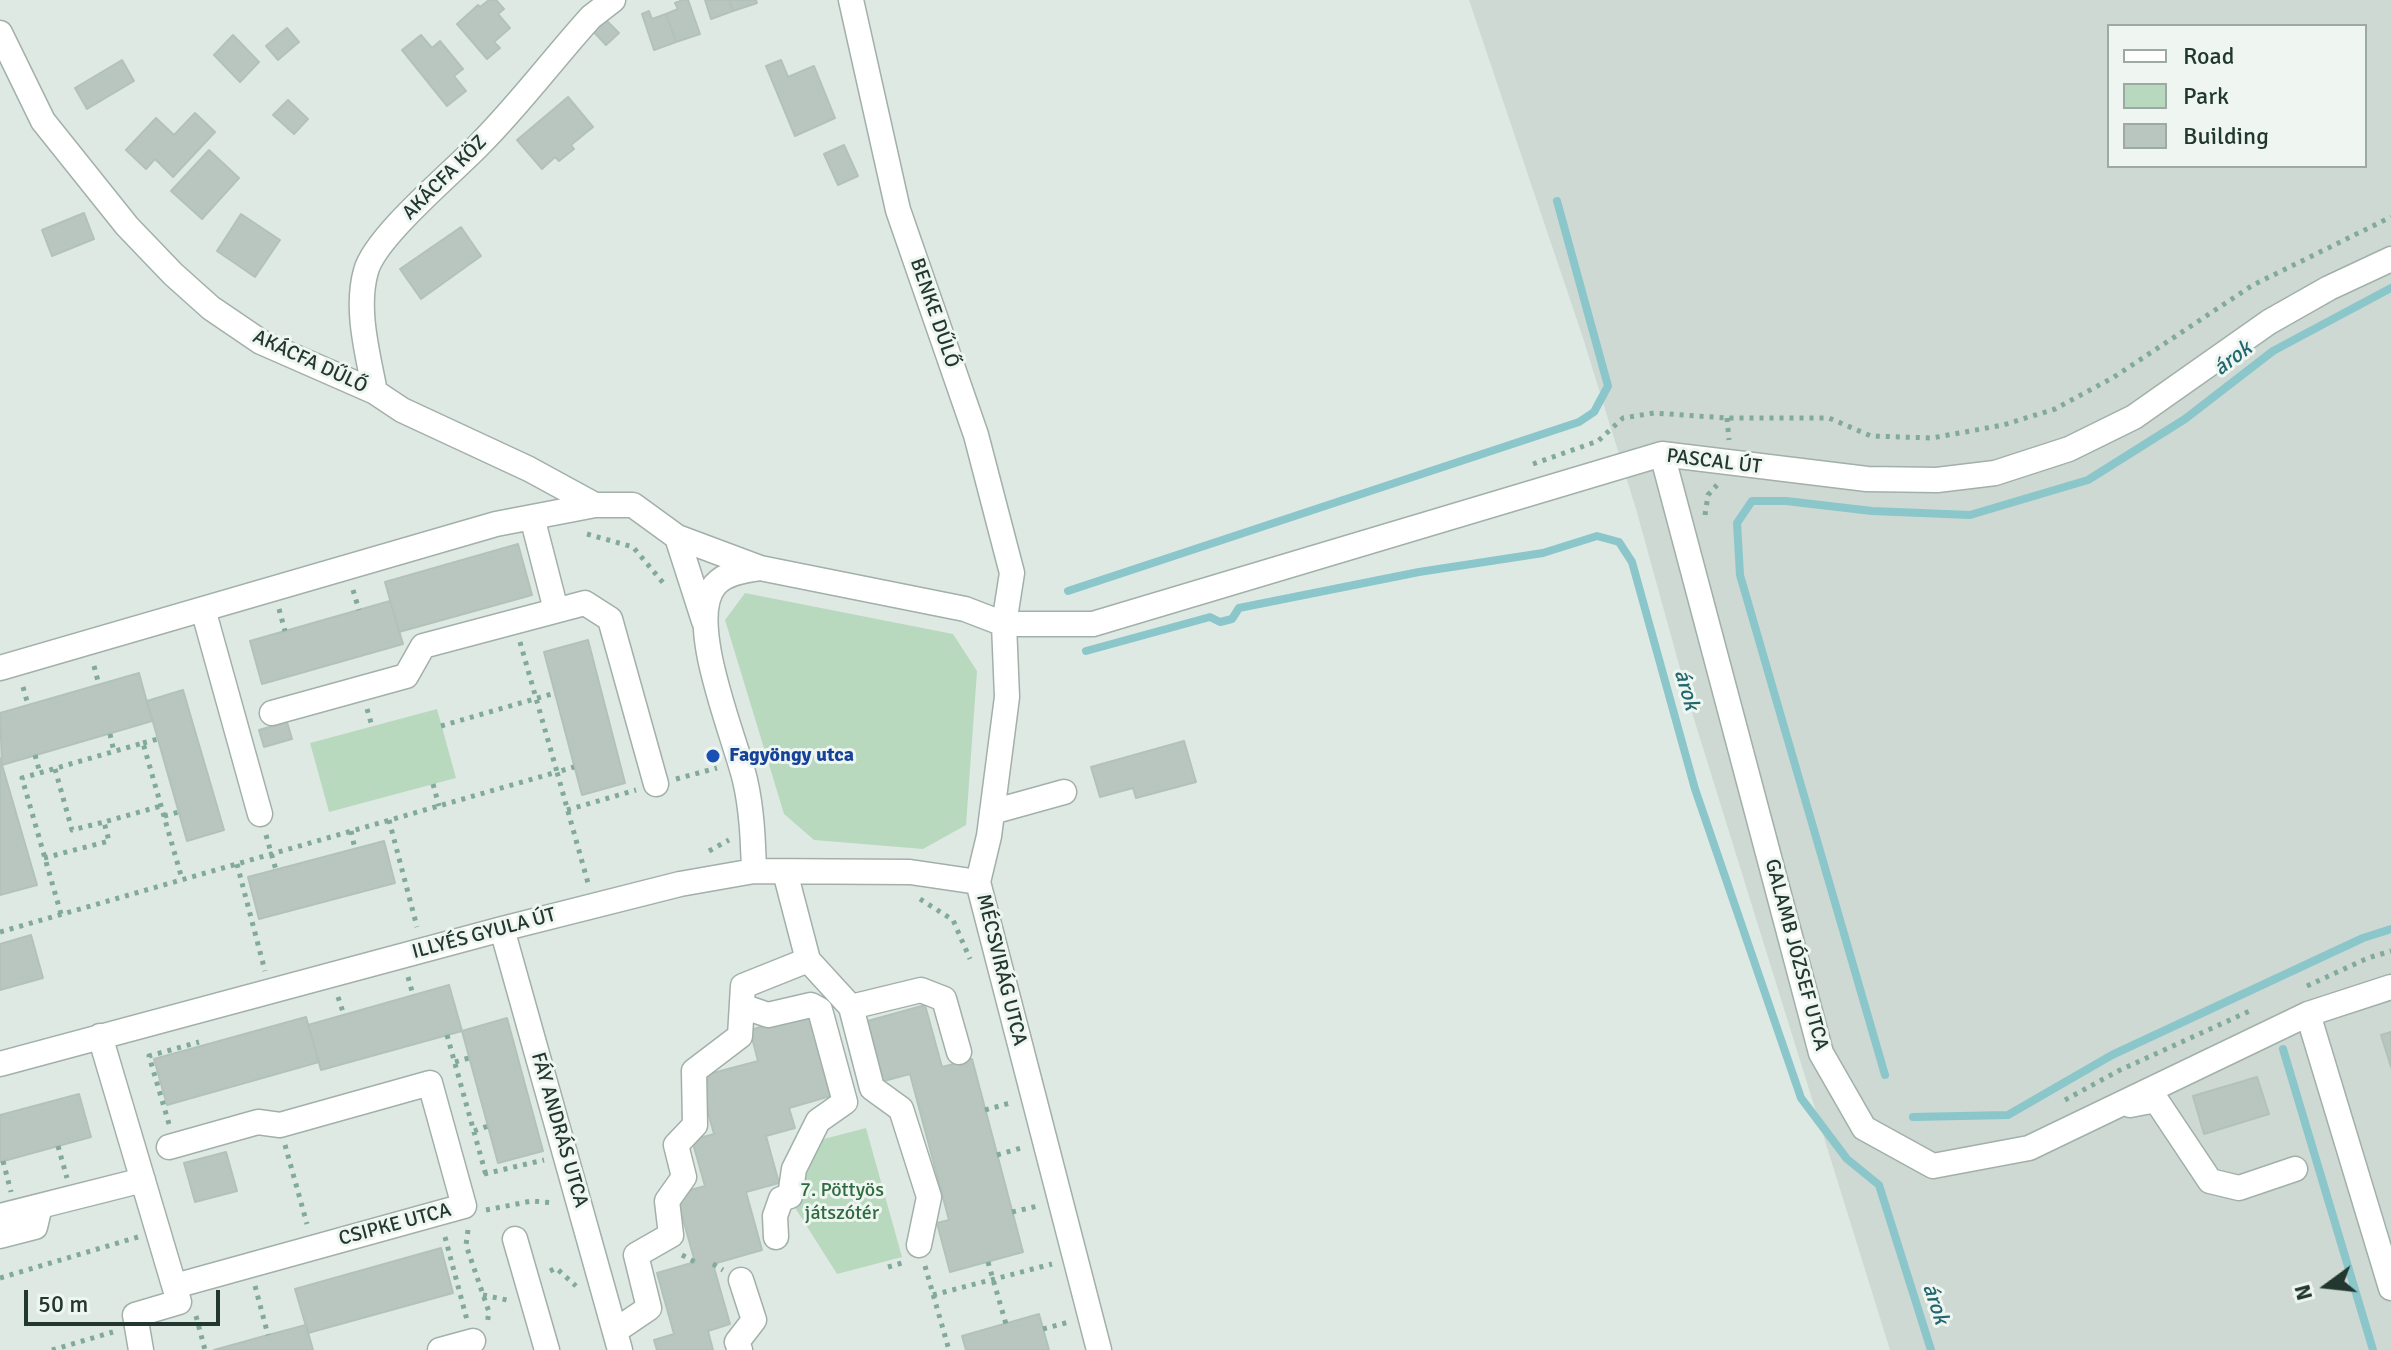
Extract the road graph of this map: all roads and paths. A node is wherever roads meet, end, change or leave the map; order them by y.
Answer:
1 (613, 0) edge
2 (851, 0) edge
3 (0, 33) edge
4 (2391, 259) edge
5 (375, 392) junction
6 (1727, 418) dead end
7 (1662, 454) junction
8 (1731, 463) junction
9 (595, 505) junction
10 (532, 517) junction
11 (1704, 528) dead end
12 (579, 533) dead end
13 (677, 537) junction
14 (760, 568) junction
15 (668, 589) dead end
16 (354, 594) dead end
17 (278, 603) dead end
18 (203, 609) junction
19 (359, 610) dead end
20 (556, 610) junction
21 (514, 622) junction
22 (705, 623) junction
23 (1004, 624) junction
24 (285, 631) dead end
25 (92, 658) dead end
26 (10, 673) edge
27 (99, 685) dead end
28 (555, 693) dead end
29 (536, 699) junction
30 (28, 705) dead end
31 (272, 713) dead end
32 (369, 713) dead end
33 (372, 726) dead end
34 (441, 726) dead end
35 (110, 734) dead end
36 (158, 739) dead end
37 (143, 743) junction
38 (114, 752) junction
39 (35, 755) dead end
40 (728, 765) dead end
41 (574, 767) dead end
42 (55, 769) junction
43 (557, 772) junction
44 (40, 773) junction
45 (433, 784) dead end
46 (656, 784) junction
47 (1064, 792) dead end
48 (161, 806) junction
49 (439, 806) junction
50 (567, 810) junction
51 (179, 812) dead end
52 (992, 812) junction
53 (260, 814) dead end
54 (164, 816) junction
55 (389, 820) junction
56 (104, 822) junction
57 (351, 831) junction
58 (355, 849) dead end
59 (271, 854) junction
60 (44, 858) junction
61 (237, 864) junction
62 (276, 870) dead end
63 (754, 871) junction
64 (785, 872) junction
65 (182, 879) junction
66 (978, 882) junction
67 (588, 883) dead end
68 (917, 897) dead end
69 (61, 914) junction
70 (418, 929) dead end
71 (502, 929) junction
72 (0, 932) edge
73 (2391, 951) edge
74 (808, 960) junction
75 (973, 965) dead end
76 (2348, 967) junction
77 (266, 971) dead end
78 (422, 972) dead end
79 (408, 976) junction
80 (394, 980) dead end
81 (2305, 986) dead end
82 (2391, 987) edge
83 (352, 991) dead end
84 (338, 995) junction
85 (413, 995) dead end
86 (2358, 997) junction
87 (325, 998) dead end
88 (742, 1006) junction
89 (2262, 1006) dead end
90 (851, 1007) junction
91 (2308, 1014) junction
92 (344, 1015) dead end
93 (197, 1033) dead end
94 (447, 1035) dead end
95 (100, 1036) junction
96 (959, 1052) dead end
97 (469, 1058) dead end
98 (455, 1062) junction
99 (0, 1064) edge
100 (1007, 1090) dead end
101 (162, 1106) dead end
102 (2054, 1107) dead end
103 (2112, 1108) junction
104 (985, 1110) dead end
105 (280, 1125) junction
106 (488, 1126) dead end
107 (474, 1131) junction
108 (1018, 1133) dead end
109 (58, 1146) dead end
110 (169, 1147) dead end
111 (1022, 1147) junction
112 (997, 1155) dead end
113 (545, 1159) dead end
114 (3, 1161) dead end
115 (1026, 1162) dead end
116 (2295, 1169) dead end
117 (65, 1172) dead end
118 (143, 1180) junction
119 (10, 1186) dead end
120 (1035, 1191) dead end
121 (1039, 1205) junction
122 (40, 1206) junction
123 (467, 1210) junction
124 (1012, 1212) dead end
125 (439, 1213) junction
126 (0, 1216) edge
127 (1043, 1220) dead end
128 (307, 1224) dead end
129 (586, 1229) junction
130 (158, 1231) junction
131 (0, 1236) edge
132 (776, 1237) dead end
133 (515, 1239) dead end
134 (919, 1245) joint
135 (1065, 1261) junction
136 (988, 1262) dead end
137 (249, 1266) junction
138 (0, 1278) edge
139 (1058, 1278) dead end
140 (993, 1279) junction
141 (741, 1280) dead end
142 (528, 1281) junction
143 (175, 1286) junction
144 (2391, 1288) edge
145 (459, 1291) dead end
146 (933, 1295) junction
147 (606, 1300) junction
148 (1066, 1307) dead end
149 (1006, 1324) dead end
150 (1058, 1325) dead end
151 (1043, 1329) dead end
152 (268, 1335) dead end
153 (1073, 1336) dead end
154 (479, 1339) joint
155 (618, 1341) edge
156 (141, 1350) edge
157 (440, 1350) edge
158 (547, 1350) edge
159 (740, 1350) edge
160 (949, 1350) edge
161 (1099, 1350) edge

1 - 5 street, AKÁCFA KÖZ
2 - 23 street, BENKE DŰLŐ
3 - 5 street, AKÁCFA DŰLŐ
4 - 8 street, PASCAL ÚT
5 - 9 street, AKÁCFA DŰLŐ
6 - 8 path
7 - 8 street, PASCAL ÚT
7 - 23 street, PASCAL ÚT
7 - 103 street, GALAMB JÓZSEF UTCA
8 - 11 path
9 - 10 street
9 - 13 street
10 - 18 street
10 - 20 street
12 - 15 path
13 - 14 street
13 - 22 street
14 - 22 street
14 - 23 street
16 - 19 path
17 - 24 path
18 - 26 street
18 - 53 street
20 - 21 street
20 - 46 street
21 - 29 path
21 - 31 street
22 - 63 street
23 - 52 street, MÉCSVIRÁG UTCA
25 - 27 path
26 - 30 path
28 - 29 path
29 - 34 path
29 - 43 path
32 - 33 path
35 - 38 path
36 - 37 path
37 - 38 path
37 - 48 path
38 - 42 path
39 - 44 path
40 - 46 path
41 - 43 path
42 - 44 path
42 - 56 path
43 - 49 path
43 - 50 path
44 - 60 path
45 - 49 path
46 - 50 path
47 - 52 street
48 - 54 path
48 - 56 path
49 - 55 path
50 - 67 path
51 - 54 path
52 - 66 street, MÉCSVIRÁG UTCA
54 - 65 path
55 - 57 path
55 - 70 path
56 - 60 path
57 - 58 path
57 - 59 path
59 - 61 path
59 - 62 path
60 - 69 path
61 - 65 path
61 - 77 path
63 - 64 street, ILLYÉS GYULA ÚT
63 - 71 street, ILLYÉS GYULA ÚT
64 - 66 street, ILLYÉS GYULA ÚT
64 - 74 street
65 - 69 path
66 - 135 street, MÉCSVIRÁG UTCA
68 - 75 path
69 - 72 path
71 - 95 street, ILLYÉS GYULA ÚT
71 - 129 street, FÁY ANDRÁS UTCA
73 - 76 path
74 - 88 street, FÁY ANDRÁS UTCA
74 - 90 street
76 - 81 path
76 - 86 path
78 - 79 path
79 - 80 path
79 - 85 path
82 - 86 street, GALAMB JÓZSEF UTCA
83 - 84 path
84 - 87 path
84 - 92 path
86 - 91 street, GALAMB JÓZSEF UTCA
88 - 132 street
88 - 155 street, FÁY ANDRÁS UTCA
89 - 102 path
90 - 96 street
90 - 134 street
91 - 103 street, GALAMB JÓZSEF UTCA
91 - 144 street
93 - 101 path
94 - 98 path
95 - 99 street, ILLYÉS GYULA ÚT
95 - 118 street
97 - 98 path
98 - 107 path
100 - 104 path
103 - 116 street
105 - 110 street, CSIPKE UTCA
105 - 123 street, CSIPKE UTCA
105 - 128 path
106 - 107 path
107 - 113 path
108 - 111 path
109 - 117 path
111 - 112 path
111 - 115 path
114 - 119 path
118 - 122 street
118 - 130 street
120 - 121 path
121 - 124 path
121 - 127 path
122 - 126 street
122 - 131 street
123 - 125 street, CSIPKE UTCA
123 - 129 path
123 - 154 path
125 - 137 street, CSIPKE UTCA
125 - 145 path
129 - 147 street, FÁY ANDRÁS UTCA
130 - 138 path
130 - 143 street
133 - 142 street
134 - 146 path
135 - 139 path
135 - 140 path
135 - 161 street, MÉCSVIRÁG UTCA
136 - 140 path
137 - 143 street, CSIPKE UTCA
137 - 152 path
140 - 146 path
140 - 149 path
141 - 159 street
142 - 147 path
142 - 158 street
143 - 156 street
146 - 160 path
147 - 155 street, FÁY ANDRÁS UTCA
148 - 153 path
150 - 151 path
154 - 157 street

